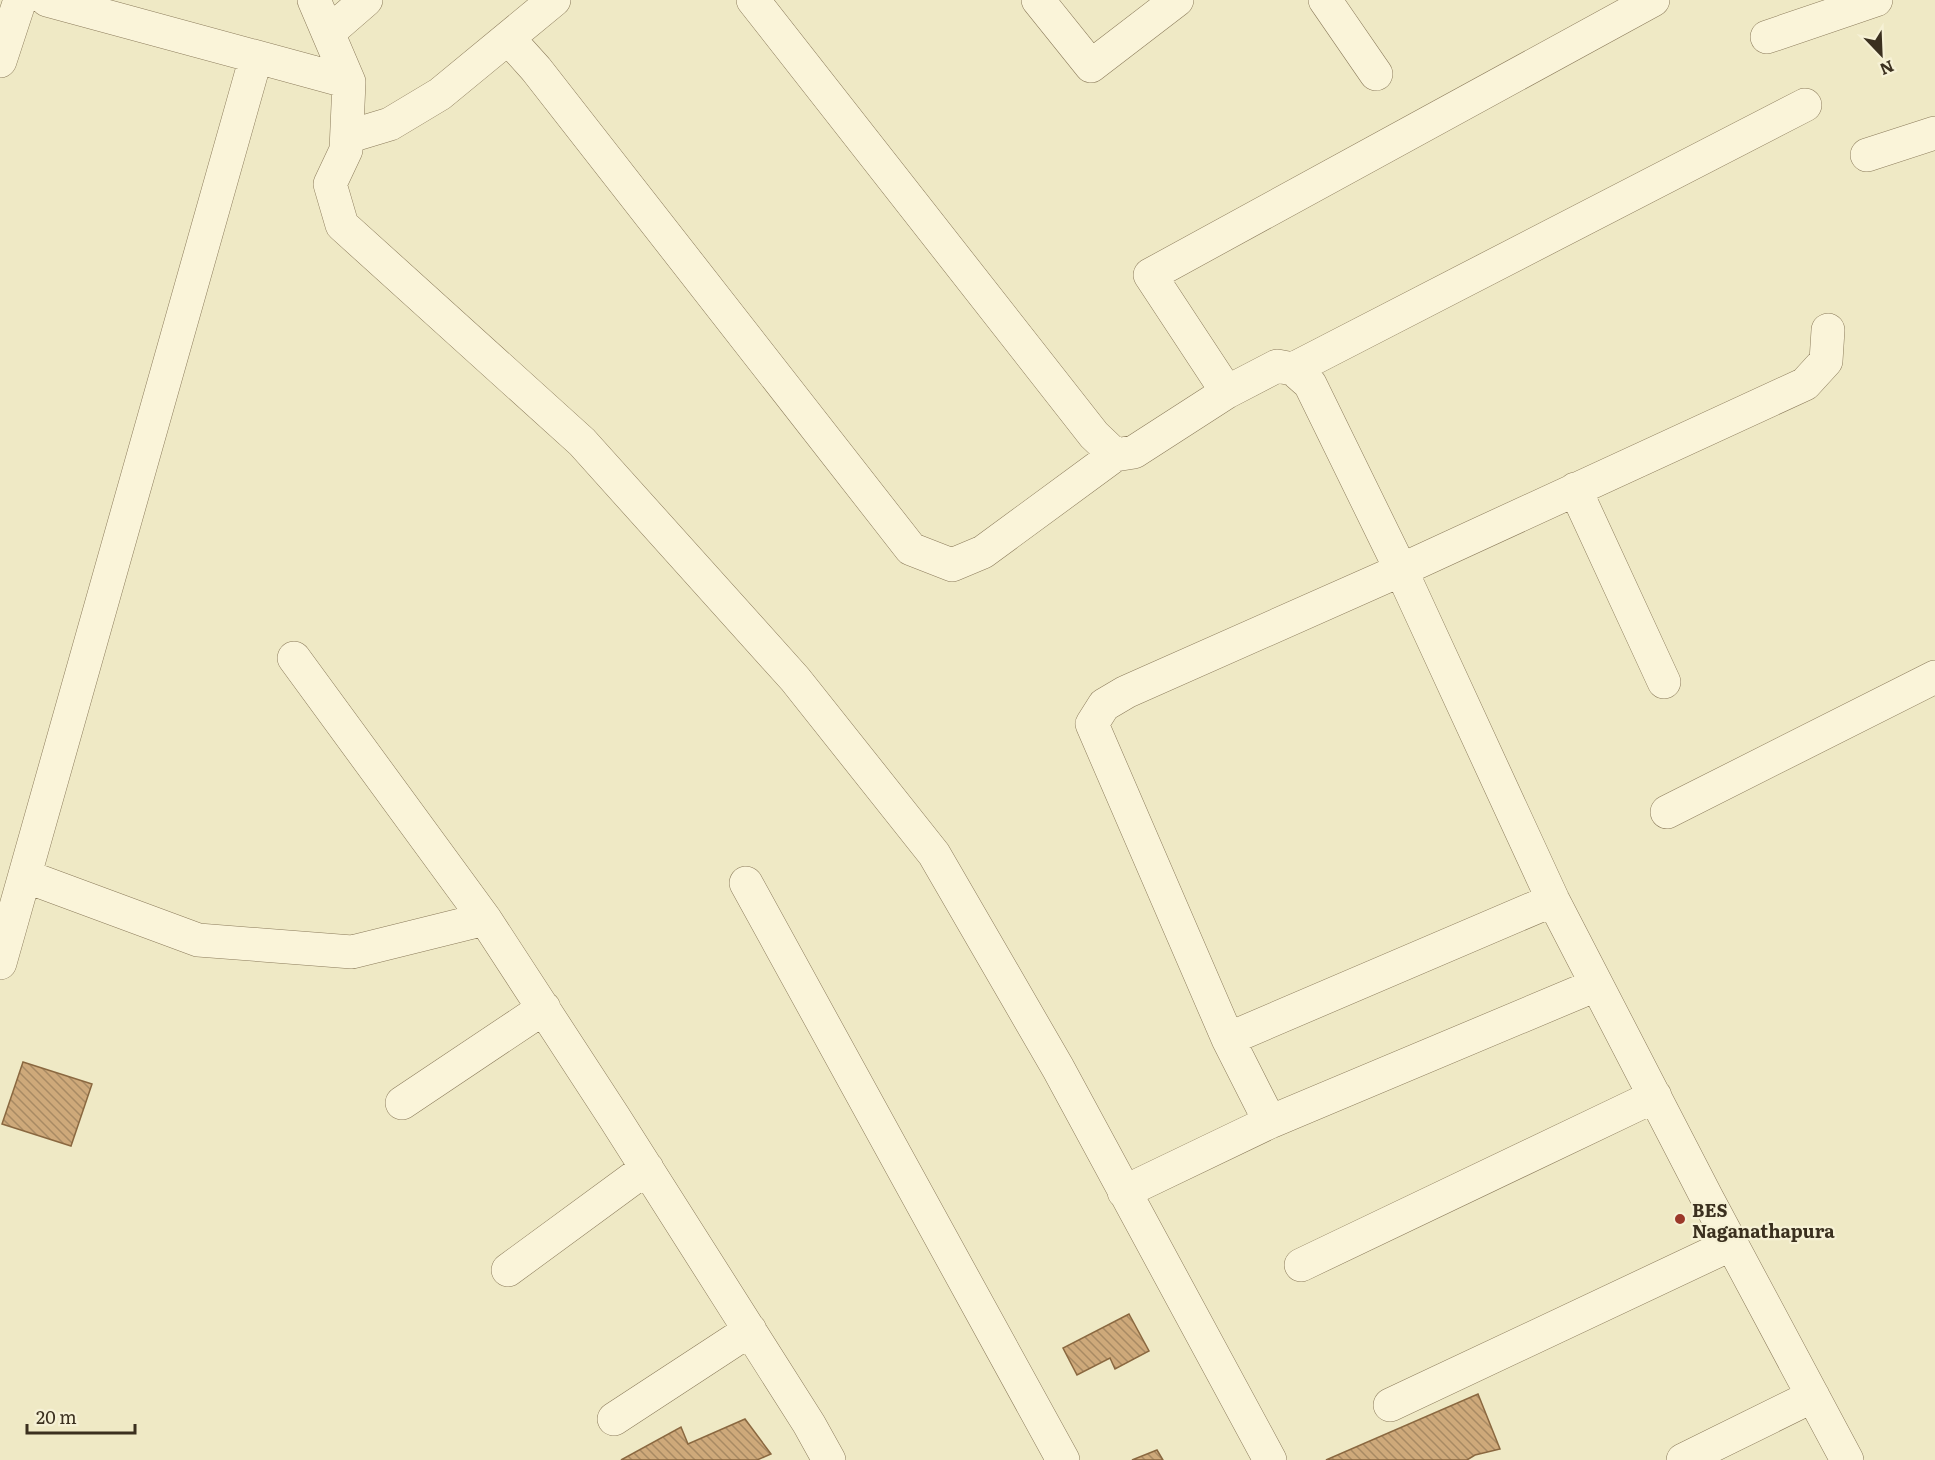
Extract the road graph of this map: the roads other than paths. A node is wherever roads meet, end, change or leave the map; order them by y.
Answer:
1 (20, 0) edge
2 (47, 0) edge
3 (314, 0) edge
4 (366, 0) edge
5 (554, 0) edge
6 (753, 0) edge
7 (1038, 0) edge
8 (1177, 0) edge
9 (1325, 0) edge
10 (1653, 0) edge
11 (1876, 0) edge
12 (328, 33) junction
13 (1767, 37) dead end
14 (508, 38) junction
15 (256, 57) junction
16 (0, 62) edge
17 (1376, 74) dead end
18 (349, 82) junction
19 (1805, 105) dead end
20 (1935, 133) edge
21 (347, 137) junction
22 (1867, 155) dead end
23 (1828, 330) dead end
24 (1293, 369) junction
25 (1227, 392) junction
26 (1114, 455) junction
27 (1575, 489) junction
28 (1401, 570) junction
29 (294, 658) dead end
30 (1935, 677) edge
31 (1664, 682) dead end
32 (1668, 812) dead end
33 (25, 876) junction
34 (746, 883) dead end
35 (1553, 900) junction
36 (485, 919) junction
37 (0, 963) edge
38 (1596, 985) junction
39 (544, 1008) junction
40 (1228, 1039) junction
41 (1654, 1096) junction
42 (402, 1103) dead end
43 (1270, 1122) junction
44 (647, 1168) junction
45 (1124, 1192) junction
46 (1732, 1244) junction
47 (1301, 1266) dead end
48 (508, 1270) dead end
49 (750, 1330) junction
50 (1813, 1396) junction
51 (1390, 1405) dead end
52 (614, 1419) dead end
53 (1690, 1459) edge
54 (829, 1460) edge
55 (1063, 1460) edge
56 (1270, 1460) edge
57 (1847, 1460) edge

1 - 16 street
2 - 15 street
3 - 12 street
4 - 12 street
5 - 14 street
6 - 26 street
7 - 8 street
9 - 17 street
10 - 25 street
11 - 13 street
12 - 18 street
14 - 21 street
14 - 26 street
15 - 18 street
15 - 33 street
18 - 21 street
19 - 24 street
20 - 22 street
21 - 45 street
23 - 27 street
24 - 25 street
24 - 28 street
25 - 26 street
27 - 28 street
27 - 31 street
28 - 35 street
28 - 40 street
29 - 36 street
30 - 32 street
33 - 36 street
33 - 37 street
34 - 55 street
35 - 38 street
35 - 40 street
36 - 39 street
38 - 41 street
38 - 43 street
39 - 42 street
39 - 44 street
40 - 43 street
41 - 46 street
41 - 47 street
43 - 45 street
44 - 48 street
44 - 49 street
45 - 56 street
46 - 50 street
46 - 51 street
49 - 52 street
49 - 54 street
50 - 53 street
50 - 57 street

